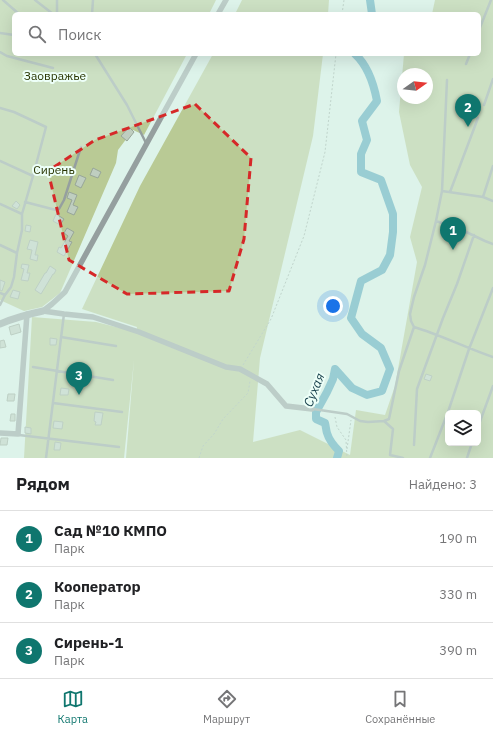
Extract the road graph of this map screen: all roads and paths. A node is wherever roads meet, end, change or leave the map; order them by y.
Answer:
1 (3, 0) edge
2 (35, 0) edge
3 (57, 0) edge
4 (93, 0) edge
5 (226, 0) edge
6 (344, 0) edge
7 (491, 0) edge
8 (17, 12) edge
9 (50, 12) edge
10 (57, 12) edge
11 (92, 12) edge
12 (219, 12) edge
13 (342, 12) edge
14 (481, 25) edge
15 (0, 32) edge
16 (12, 35) edge
17 (0, 52) edge
18 (96, 56) edge
19 (195, 56) edge
20 (336, 56) edge
21 (469, 56) edge
22 (466, 64) dead end
23 (53, 68) dead end
24 (493, 79) edge
25 (447, 80) dead end
26 (484, 105) dead end
27 (0, 108) edge
28 (478, 118) dead end
29 (147, 145) junction
30 (81, 147) dead end
31 (0, 161) edge
32 (493, 166) edge
33 (34, 176) junction
34 (442, 191) junction
35 (450, 192) junction
36 (483, 198) junction
37 (493, 201) edge
38 (25, 202) junction
39 (0, 204) edge
40 (22, 214) junction
41 (436, 221) junction
42 (474, 235) junction
43 (493, 244) edge
44 (0, 245) edge
45 (17, 253) junction
46 (493, 288) edge
47 (0, 293) edge
48 (5, 295) junction
49 (0, 305) edge
50 (43, 310) junction
51 (27, 314) junction
52 (64, 314) junction
53 (0, 324) edge
54 (414, 327) junction
55 (437, 335) junction
56 (61, 337) junction
57 (116, 346) dead end
58 (469, 349) junction
59 (493, 357) edge
60 (33, 367) dead end
61 (240, 369) junction
62 (57, 372) junction
63 (251, 375) junction
64 (113, 380) dead end
65 (493, 386) edge
66 (53, 403) junction
67 (312, 409) joint
68 (122, 412) dead end
69 (334, 412) junction
70 (352, 417) junction
71 (481, 419) edge
72 (384, 421) junction
73 (0, 433) edge
74 (18, 434) junction
75 (48, 438) junction
76 (414, 445) dead end
77 (471, 446) edge
78 (119, 447) dead end
79 (347, 453) junction
80 (46, 458) edge
81 (199, 458) edge
82 (347, 458) edge
83 (403, 458) edge
84 (430, 458) edge
85 (467, 458) edge

1 - 8 lane
2 - 9 lane
3 - 10 lane
4 - 11 lane
5 - 12 street
6 - 13 path
7 - 14 lane
15 - 16 lane
17 - 23 lane
18 - 29 lane
19 - 29 street
20 - 61 path
21 - 22 lane
24 - 26 lane
25 - 34 lane
27 - 33 lane
28 - 35 lane
29 - 50 street
30 - 38 lane
31 - 33 lane
32 - 36 lane
33 - 38 lane
34 - 35 lane
34 - 41 lane
35 - 36 lane
36 - 37 lane
38 - 40 lane
39 - 40 lane
40 - 45 lane
41 - 42 lane
41 - 54 lane
42 - 43 lane
42 - 55 lane
44 - 45 lane
45 - 48 lane
46 - 58 lane
47 - 48 lane
48 - 49 lane
50 - 51 street
50 - 52 street
51 - 53 street
51 - 74 street
52 - 56 lane
52 - 61 street
54 - 55 lane
54 - 72 lane
55 - 58 lane
55 - 76 lane
56 - 57 lane
56 - 62 lane
58 - 59 lane
58 - 84 lane
60 - 62 lane
61 - 63 street
62 - 64 lane
62 - 66 lane
63 - 67 street
63 - 81 path
65 - 71 lane
66 - 68 lane
66 - 75 lane
67 - 69 lane
69 - 70 lane
69 - 79 path
70 - 72 lane
70 - 79 path
72 - 83 lane
73 - 74 street
74 - 75 lane
75 - 78 lane
75 - 80 lane
77 - 85 lane
79 - 82 path

